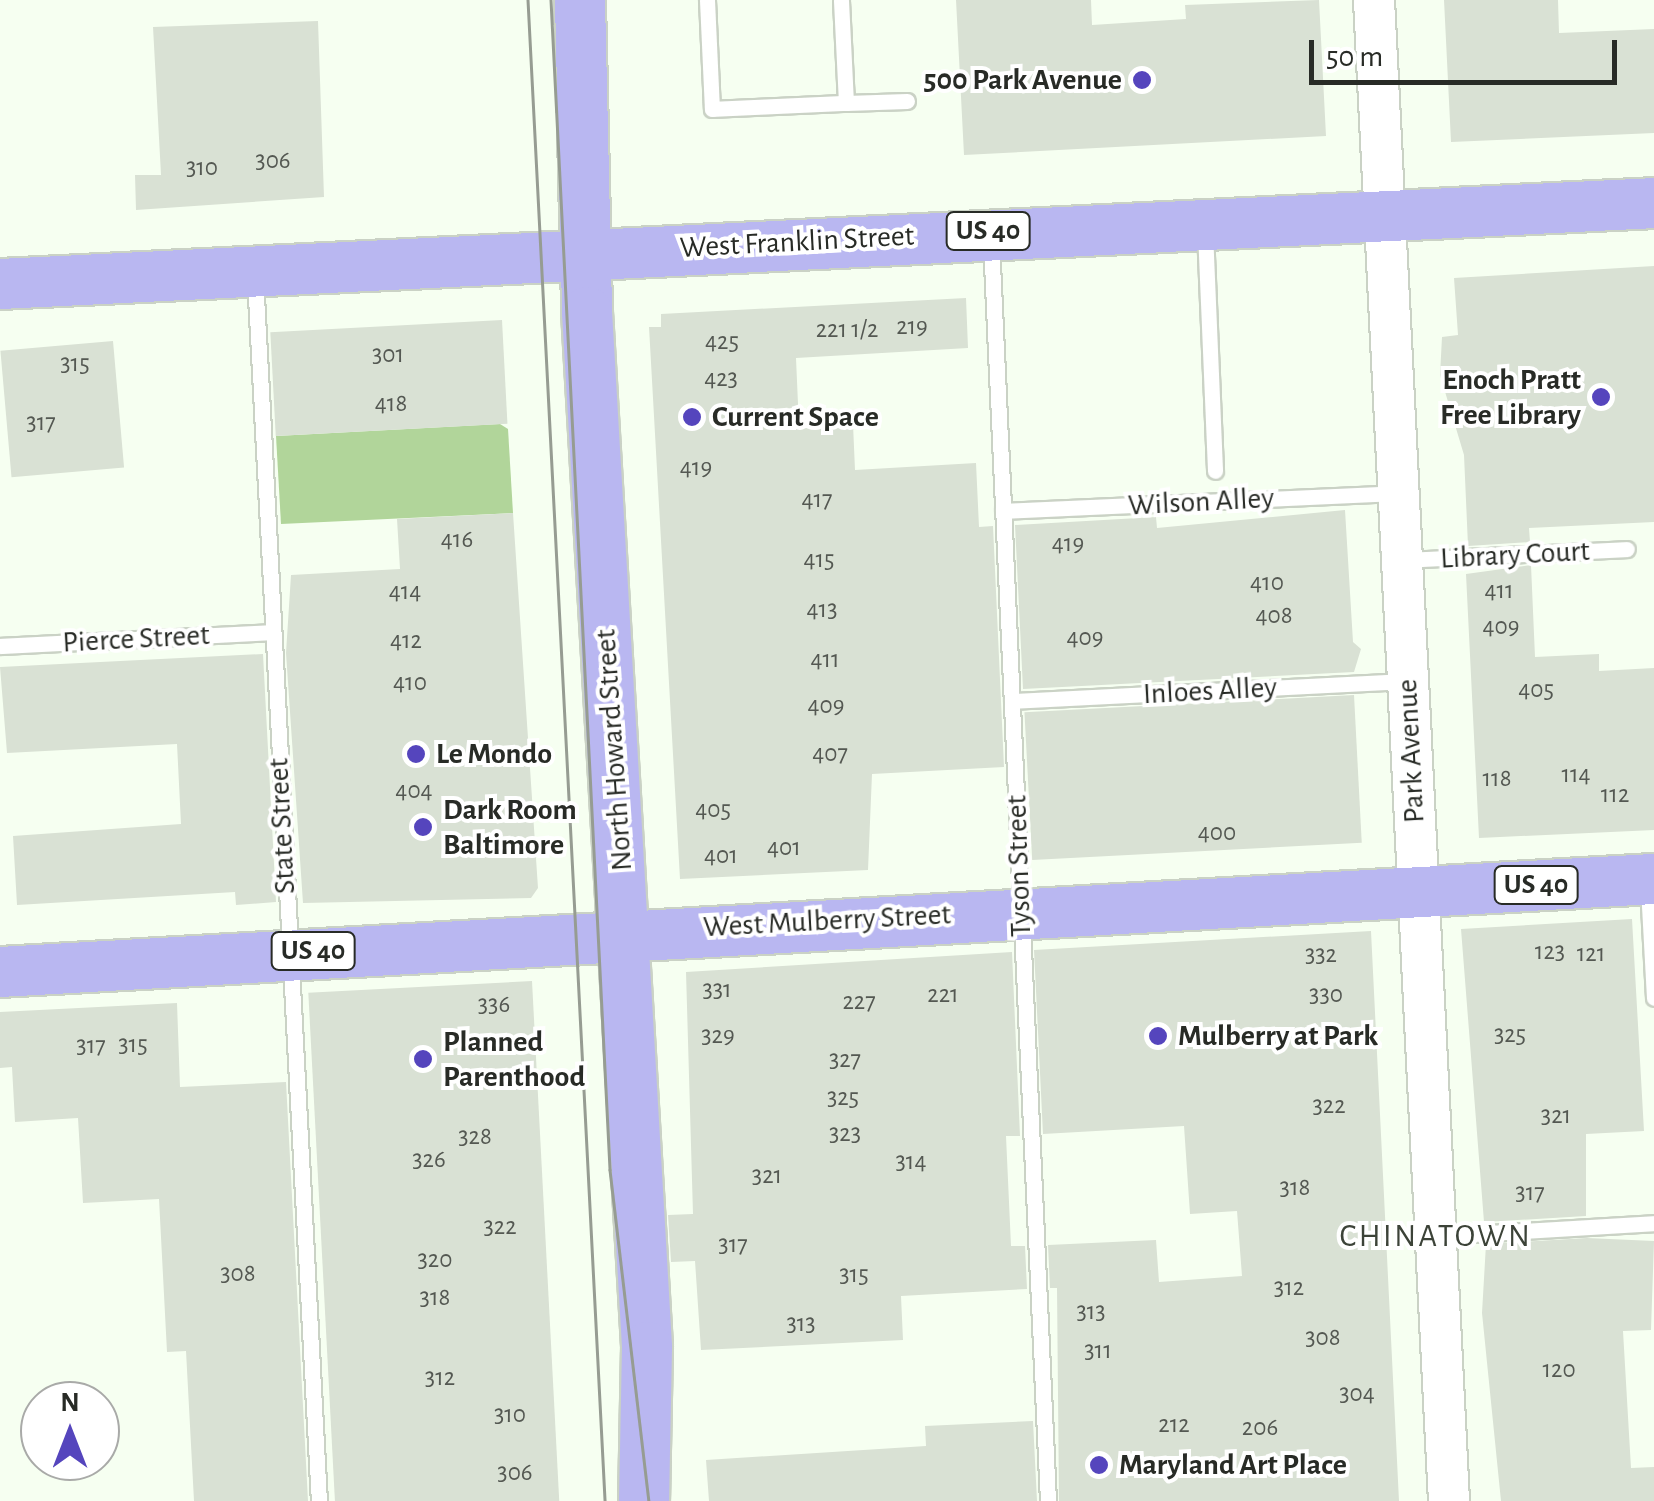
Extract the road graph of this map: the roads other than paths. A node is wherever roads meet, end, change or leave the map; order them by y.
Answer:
1 (580, 0) edge
2 (707, 0) edge
3 (841, 0) edge
4 (1374, 0) edge
5 (907, 101) dead end
6 (846, 103) junction
7 (1654, 203) edge
8 (1387, 218) junction
9 (1204, 222) junction
10 (990, 231) junction
11 (590, 253) junction
12 (255, 270) junction
13 (0, 284) edge
14 (1214, 471) dead end
15 (1399, 493) junction
16 (1003, 511) junction
17 (1627, 549) dead end
18 (1402, 560) junction
19 (272, 632) junction
20 (0, 646) edge
21 (1408, 681) junction
22 (1012, 701) junction
23 (1651, 879) edge
24 (1417, 890) junction
25 (1021, 911) junction
26 (626, 932) junction
27 (290, 952) junction
28 (0, 972) edge
29 (1654, 998) edge
30 (1654, 1223) edge
31 (1435, 1236) junction
32 (320, 1501) edge
33 (644, 1501) edge
34 (1048, 1501) edge
35 (1449, 1501) edge

1 - 11 main road, North Howard Street
2 - 6 lane
3 - 6 lane
4 - 8 street, Park Avenue
5 - 6 lane
7 - 8 main road, West Franklin Street / US 40
8 - 9 main road, West Franklin Street / US 40
8 - 15 street, Park Avenue
9 - 10 main road, West Franklin Street / US 40
9 - 14 lane
10 - 11 main road, West Franklin Street / US 40
10 - 16 lane, Tyson Street
11 - 12 main road, West Franklin Street / US 40
11 - 26 main road, North Howard Street
12 - 13 main road, West Franklin Street / US 40
12 - 19 lane, State Street
15 - 16 lane, Wilson Alley
15 - 18 street, Park Avenue
16 - 22 lane, Tyson Street
17 - 18 lane, Library Court
18 - 21 street, Park Avenue
19 - 20 lane, Pierce Street
19 - 27 lane, State Street
21 - 22 lane, Inloes Alley
21 - 24 street, Park Avenue
22 - 25 lane, Tyson Street
23 - 24 main road, West Mulberry Street / US 40
23 - 29 lane
24 - 25 main road, West Mulberry Street / US 40
24 - 31 street, Park Avenue
25 - 26 main road, West Mulberry Street / US 40
25 - 34 lane, Tyson Street
26 - 27 main road, West Mulberry Street / US 40
26 - 33 main road, North Howard Street
27 - 28 main road, West Mulberry Street / US 40
27 - 32 lane, State Street
30 - 31 lane
31 - 35 street, Park Avenue

